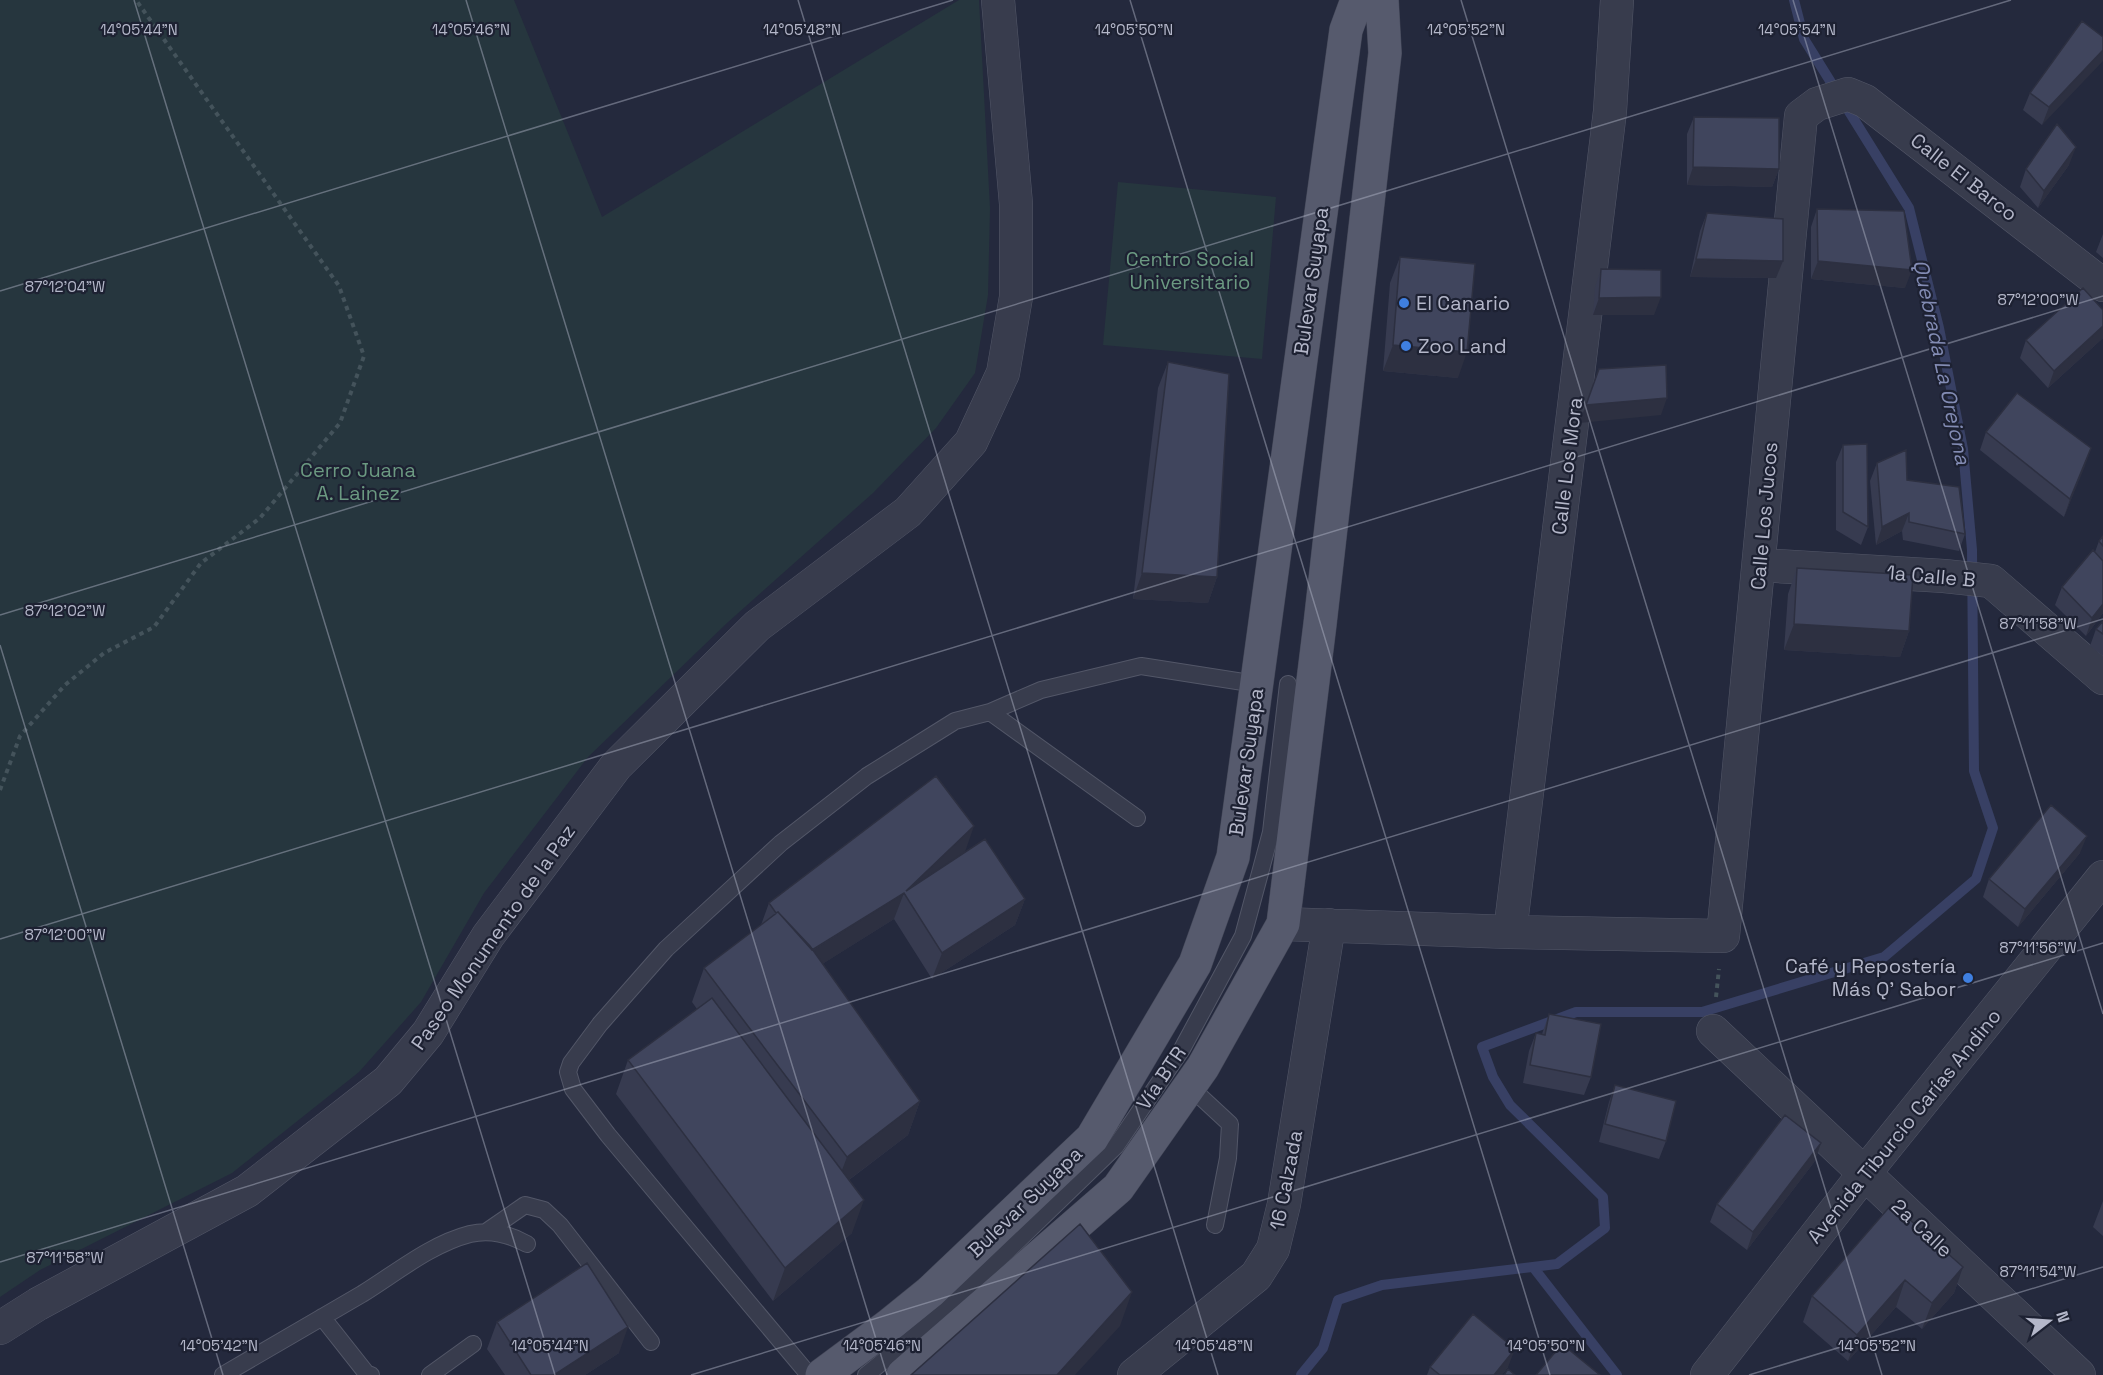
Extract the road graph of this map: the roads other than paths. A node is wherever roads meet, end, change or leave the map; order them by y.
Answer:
1 (998, 0) edge
2 (1357, 0) edge
3 (1382, 0) edge
4 (1617, 0) edge
5 (1817, 104) joint
6 (2103, 285) edge
7 (1760, 565) junction
8 (2103, 678) edge
9 (1272, 684) junction
10 (990, 712) junction
11 (1137, 818) dead end
12 (2103, 877) edge
13 (1283, 924) junction
14 (1329, 925) junction
15 (1510, 932) junction
16 (1713, 1031) road end
17 (1189, 1086) junction
18 (1864, 1174) junction
19 (1215, 1225) dead end
20 (486, 1232) junction
21 (528, 1244) dead end
22 (322, 1317) junction
23 (0, 1328) edge
24 (651, 1342) dead end
25 (473, 1344) dead end
26 (223, 1375) edge
27 (371, 1375) edge
28 (429, 1375) edge
29 (809, 1375) edge
30 (822, 1375) edge
31 (866, 1375) edge
32 (903, 1375) edge
33 (1134, 1375) edge
34 (1707, 1375) edge
35 (2079, 1375) edge

1 - 23 street, Paseo Monumento de la Paz
2 - 9 main road, Bulevar Suyapa
3 - 13 main road
4 - 15 street, Calle Los Mora
5 - 6 street, Calle El Barco
5 - 7 street, Calle Los Jucos
7 - 8 street, 1a Calle B
7 - 15 street, Calle Los Jucos
9 - 10 lane
9 - 30 main road, Bulevar Suyapa
9 - 31 lane, Vía BTR
10 - 11 lane
10 - 29 lane
12 - 18 street, Avenida Tiburcio Carías Andino
13 - 14 street
13 - 17 main road
14 - 15 street
14 - 33 street, 16 Calzada
16 - 18 street, 2a Calle
17 - 19 lane
17 - 32 main road
18 - 34 street, Avenida Tiburcio Carías Andino
18 - 35 street, 2a Calle
20 - 21 lane
20 - 22 lane
20 - 24 lane
22 - 26 lane
22 - 27 lane
25 - 28 lane

